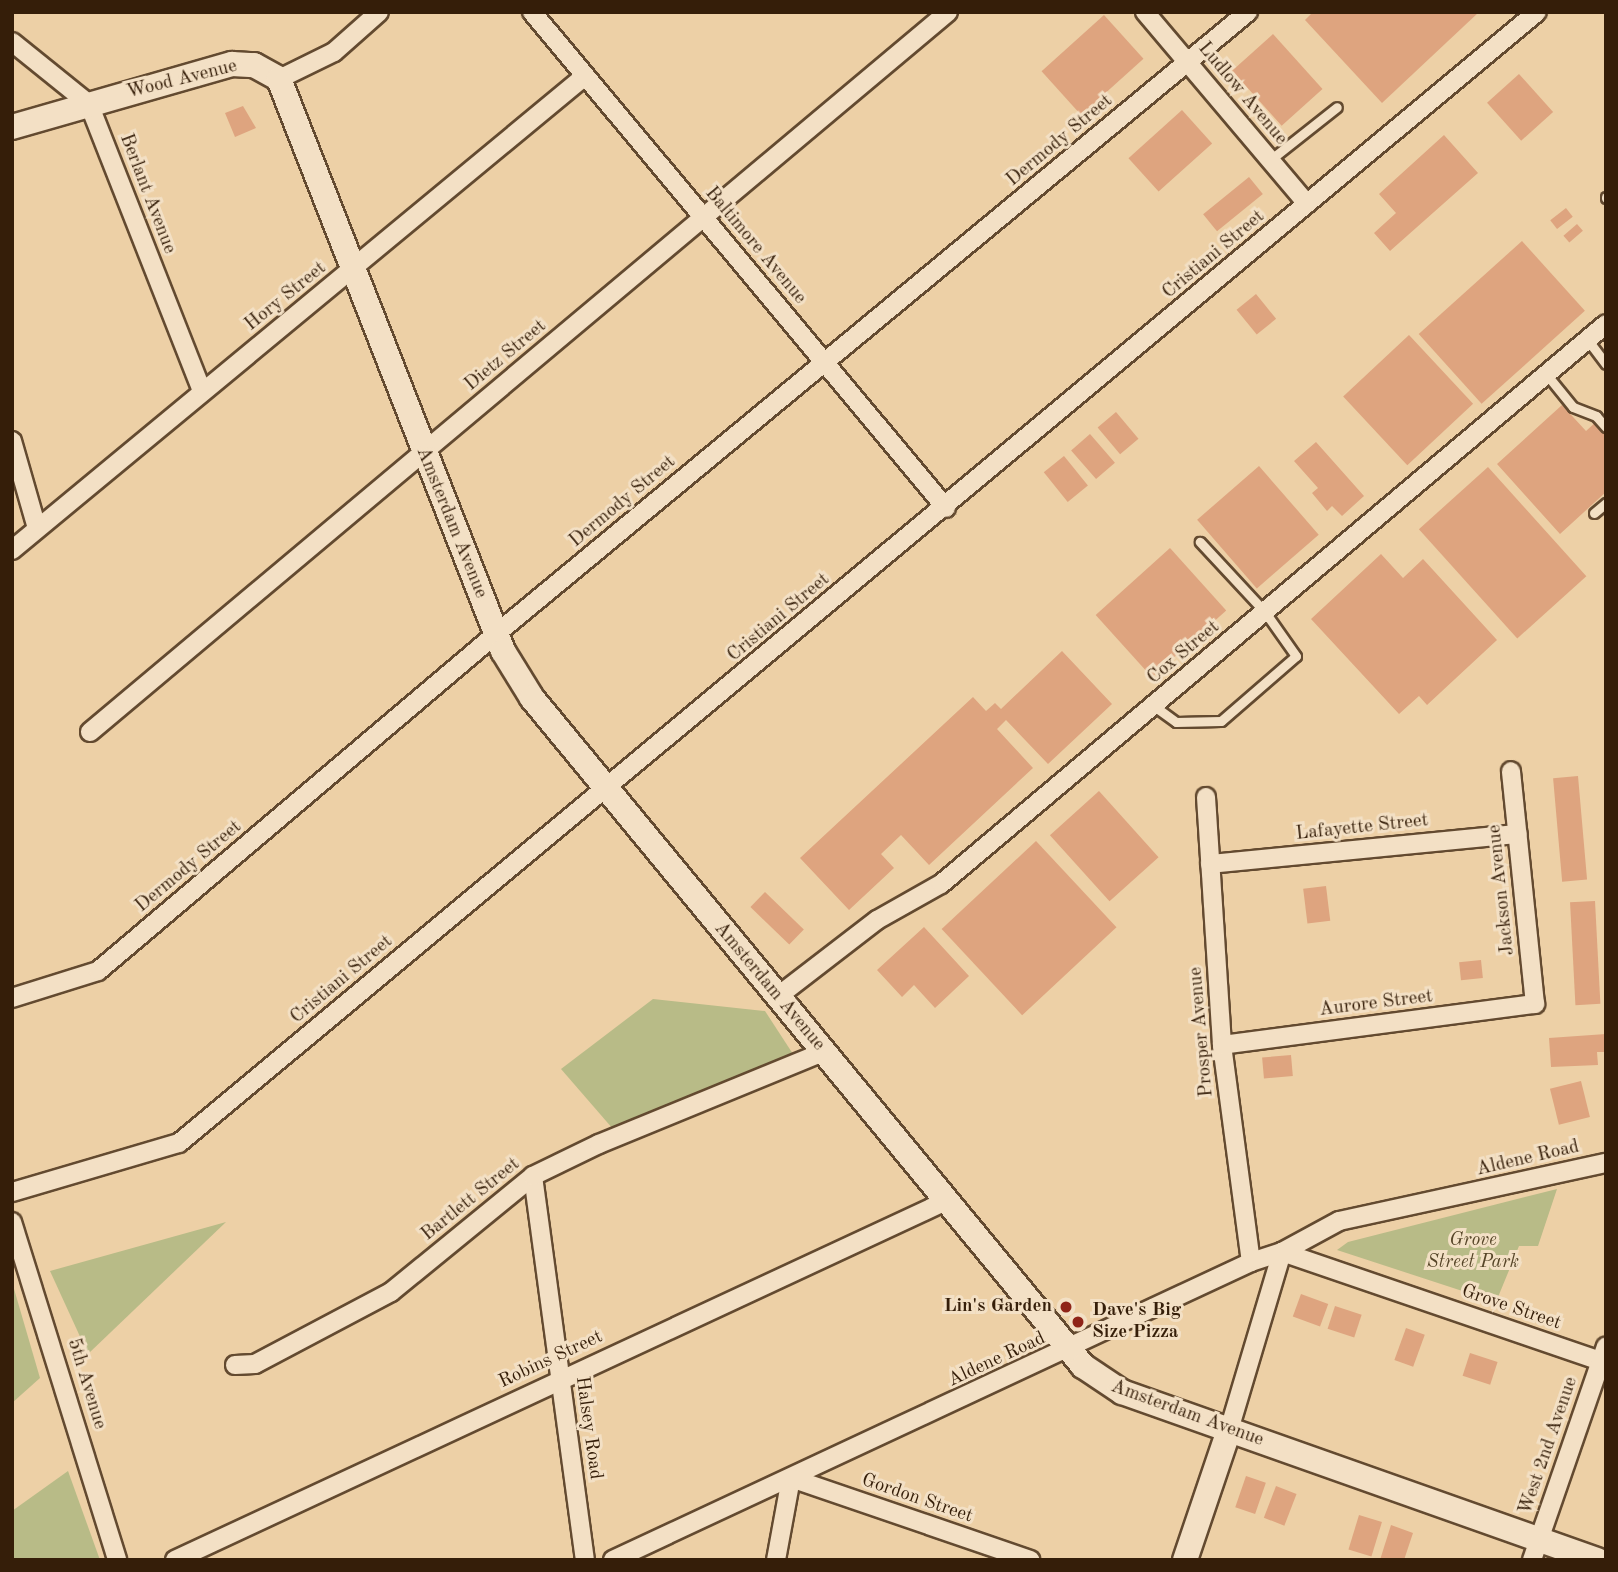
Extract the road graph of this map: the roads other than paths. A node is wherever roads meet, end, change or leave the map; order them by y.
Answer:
1 (532, 12) edge
2 (948, 12) edge
3 (1145, 12) edge
4 (1248, 12) edge
5 (1537, 12) edge
6 (377, 14) edge
7 (12, 42) edge
8 (1187, 62) junction
9 (585, 76) junction
10 (279, 79) junction
11 (89, 104) junction
12 (1337, 107) dead end
13 (12, 127) edge
14 (1270, 160) junction
15 (1307, 204) junction
16 (704, 218) junction
17 (355, 268) junction
18 (1606, 324) edge
19 (1587, 339) junction
20 (824, 362) junction
21 (1606, 364) edge
22 (1547, 374) junction
23 (202, 391) junction
24 (1606, 427) edge
25 (12, 441) edge
26 (422, 453) junction
27 (1606, 503) edge
28 (946, 508) junction
29 (1594, 513) dead end
30 (37, 528) junction
31 (1200, 542) dead end
32 (12, 550) edge
33 (1265, 612) junction
34 (496, 634) junction
35 (1154, 706) junction
36 (90, 732) dead end
37 (1511, 771) dead end
38 (606, 788) junction
39 (1206, 797) dead end
40 (1518, 834) junction
41 (1210, 864) junction
42 (777, 997) junction
43 (12, 998) edge
44 (1535, 1004) joint
45 (1222, 1045) junction
46 (823, 1052) junction
47 (1606, 1163) edge
48 (533, 1176) junction
49 (12, 1192) edge
50 (946, 1201) junction
51 (12, 1222) edge
52 (1282, 1252) junction
53 (1251, 1262) junction
54 (1070, 1349) junction
55 (1604, 1357) edge
56 (235, 1365) dead end
57 (560, 1378) junction
58 (1229, 1430) junction
59 (791, 1478) junction
60 (1535, 1551) edge
61 (117, 1560) edge
62 (176, 1560) edge
63 (585, 1560) edge
64 (613, 1560) edge
65 (776, 1560) edge
66 (1030, 1560) edge
67 (1185, 1560) edge
68 (1597, 1560) edge

1 - 9 street, Baltimore Avenue
2 - 16 street, Dietz Street
3 - 8 street, Ludlow Avenue
4 - 8 street, Dermody Street
5 - 15 street, Cristiani Street
6 - 10 street
7 - 11 street, Berlant Avenue
8 - 14 street, Ludlow Avenue
8 - 20 street, Dermody Street
9 - 16 street, Baltimore Avenue
9 - 17 street, Hory Street
10 - 11 main road, Wood Avenue
10 - 17 main road, Amsterdam Avenue
11 - 13 main road, Wood Avenue
11 - 23 street, Berlant Avenue
12 - 14 lane
14 - 15 street, Ludlow Avenue
15 - 28 street, Cristiani Street
16 - 20 street, Baltimore Avenue
16 - 26 street, Dietz Street
17 - 23 street, Hory Street
17 - 26 main road, Amsterdam Avenue
18 - 19 street, Cox Street
19 - 21 lane
19 - 22 street, Cox Street
20 - 28 street, Baltimore Avenue
20 - 34 street, Dermody Street
22 - 24 lane
22 - 33 street, Cox Street
23 - 30 street, Hory Street
25 - 30 street
26 - 34 main road, Amsterdam Avenue
26 - 36 street, Dietz Street
27 - 29 lane
28 - 38 street, Cristiani Street
30 - 32 street, Hory Street
31 - 33 lane
33 - 35 street, Cox Street
33 - 35 lane
34 - 38 main road, Amsterdam Avenue
34 - 43 street, Dermody Street
35 - 42 street, Cox Street
37 - 40 street, Jackson Avenue
38 - 42 main road, Amsterdam Avenue
38 - 49 street, Cristiani Street
39 - 41 street, Prosper Avenue
40 - 41 street, Lafayette Street
40 - 44 street, Jackson Avenue
41 - 45 street, Prosper Avenue
42 - 46 main road, Amsterdam Avenue
44 - 45 street, Aurore Street
45 - 53 street, Prosper Avenue
46 - 48 street, Bartlett Street
46 - 50 main road, Amsterdam Avenue
47 - 52 street, Aldene Road
48 - 56 street, Bartlett Street
48 - 57 street, Halsey Road
50 - 54 main road, Amsterdam Avenue
50 - 57 street, Robins Street
51 - 61 street, 5th Avenue
52 - 53 street, Aldene Road
52 - 55 street, Grove Street
52 - 58 street
53 - 54 street, Aldene Road
54 - 58 main road, Amsterdam Avenue
54 - 59 street, Aldene Road
55 - 60 street, West 2nd Avenue
57 - 62 street, Robins Street
57 - 63 street, Halsey Road
58 - 60 main road, Amsterdam Avenue
58 - 67 main road
59 - 64 street, Aldene Road
59 - 65 street
59 - 66 street, Gordon Street
60 - 68 main road, Amsterdam Avenue

